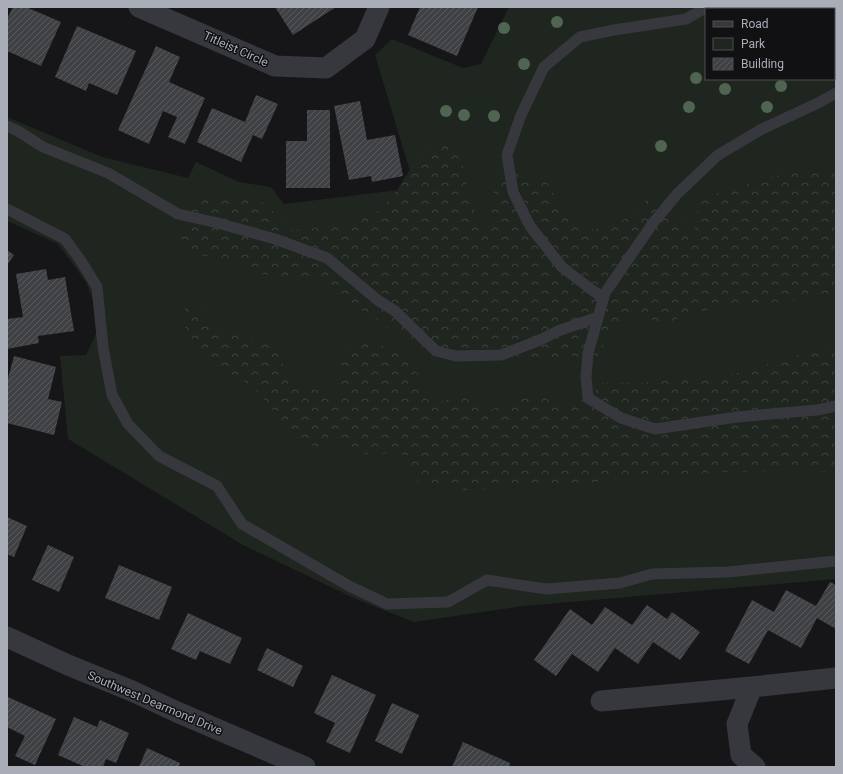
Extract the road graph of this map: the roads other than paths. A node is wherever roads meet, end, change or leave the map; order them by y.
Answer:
1 (139, 7) edge
2 (379, 7) edge
3 (706, 7) edge
4 (836, 93) edge
5 (7, 126) edge
6 (7, 209) edge
7 (603, 298) junction
8 (598, 317) junction
9 (836, 406) edge
10 (836, 561) edge
11 (7, 637) edge
12 (836, 678) edge
13 (752, 687) junction
14 (601, 701) dead end
15 (304, 767) edge
16 (755, 767) edge

1 - 2 street, Titleist Circle
3 - 7 lane
4 - 7 lane
5 - 8 lane
6 - 10 lane
7 - 8 lane
8 - 9 lane
11 - 15 street, Southwest Dearmond Drive
12 - 13 street
13 - 14 street
13 - 16 street

